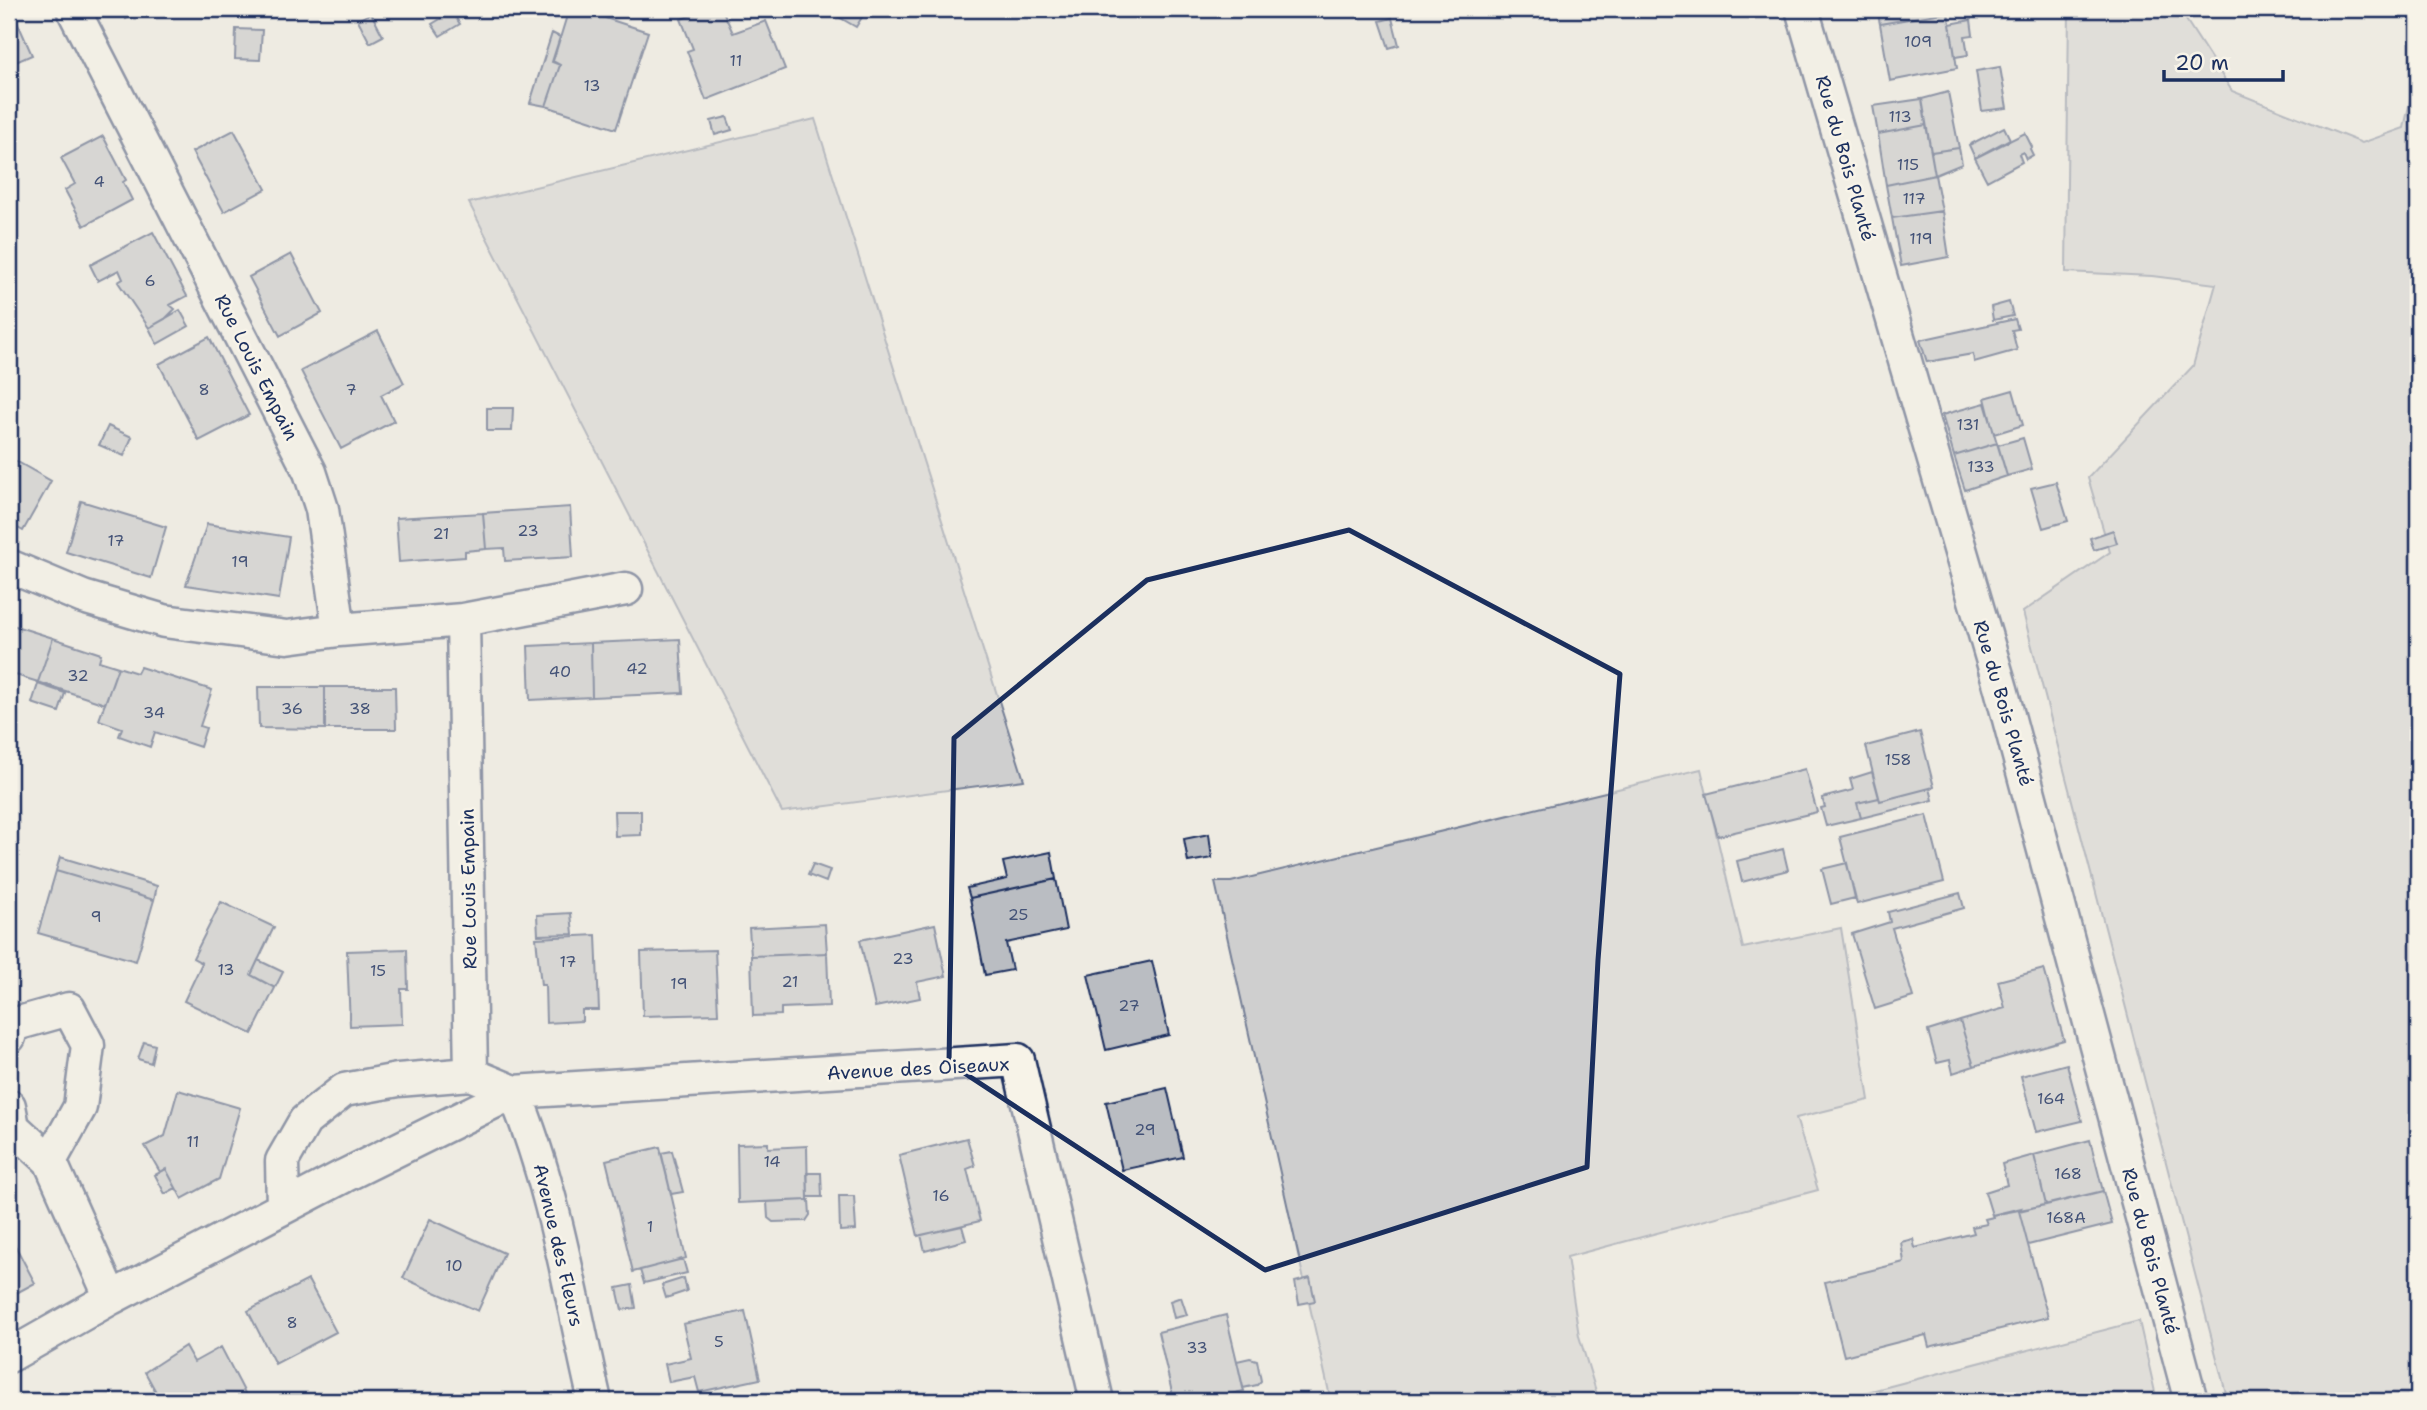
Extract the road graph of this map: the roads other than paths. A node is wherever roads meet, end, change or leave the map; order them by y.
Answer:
1 (73, 9) edge
2 (1802, 9) edge
3 (9, 566) edge
4 (626, 589) dead end
5 (463, 620) junction
6 (339, 629) junction
7 (9, 1037) edge
8 (471, 1073) junction
9 (514, 1092) junction
10 (9, 1106) edge
11 (50, 1161) junction
12 (283, 1208) junction
13 (111, 1298) junction
14 (9, 1356) edge
15 (595, 1401) edge
16 (1097, 1401) edge
17 (2191, 1401) edge

1 - 6 street, Rue Louis Empain
2 - 17 street, Rue du Bois Planté
3 - 6 street
4 - 5 street
5 - 6 street
5 - 8 street, Rue Louis Empain
7 - 11 street
8 - 9 street, Avenue des Oiseaux
8 - 12 street, Avenue des Oiseaux
9 - 12 street, Avenue des Oiseaux
9 - 15 street, Avenue des Fleurs
9 - 16 street, Avenue des Oiseaux
10 - 11 street
11 - 13 street
12 - 13 street, Avenue des Oiseaux
13 - 14 street, Avenue des Oiseaux

